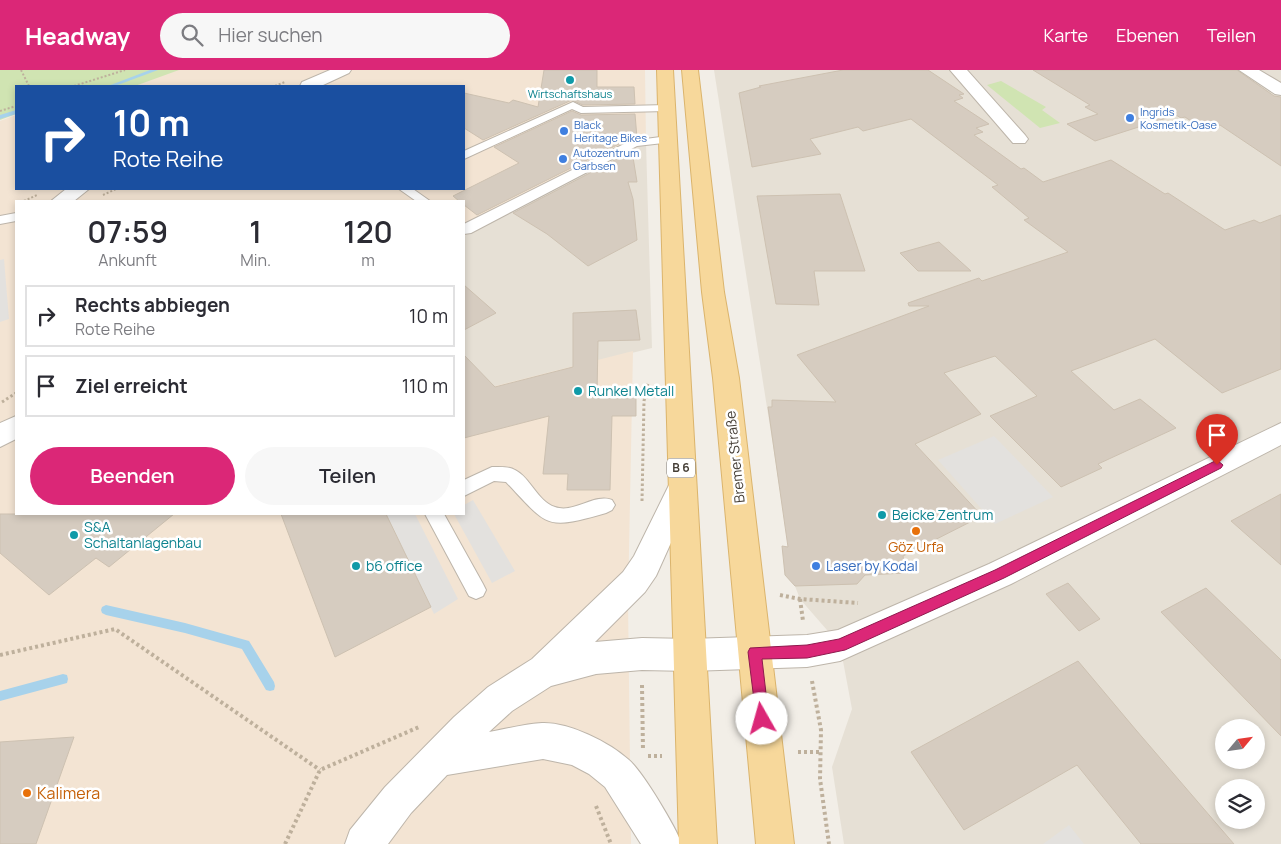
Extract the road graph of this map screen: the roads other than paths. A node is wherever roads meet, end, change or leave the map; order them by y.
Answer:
1 (342, 70) edge
2 (665, 70) edge
3 (690, 70) edge
4 (958, 70) edge
5 (1247, 70) edge
6 (310, 85) edge
7 (1281, 90) edge
8 (667, 108) junction
9 (1019, 139) dead end
10 (668, 140) junction
11 (465, 154) edge
12 (78, 190) edge
13 (407, 190) edge
14 (62, 200) edge
15 (422, 200) edge
16 (15, 217) edge
17 (0, 220) edge
18 (465, 229) edge
19 (15, 427) edge
20 (1281, 433) edge
21 (0, 436) edge
22 (682, 487) junction
23 (465, 488) edge
24 (606, 505) dead end
25 (435, 515) edge
26 (476, 590) dead end
27 (754, 652) junction
28 (690, 655) junction
29 (543, 671) junction
30 (437, 759) junction
31 (364, 844) edge
32 (663, 844) edge
33 (698, 844) edge
34 (774, 844) edge

1 - 6 street
2 - 8 main road, B 6
3 - 27 main road, Bremer Straße
4 - 9 street
5 - 7 street
8 - 10 main road, B 6
8 - 11 lane
10 - 18 lane
10 - 22 main road, B 6
12 - 14 street
13 - 15 lane
16 - 17 lane
19 - 21 street
20 - 27 street
22 - 28 main road, B 6
22 - 29 street
23 - 24 lane
25 - 26 lane
27 - 28 street
27 - 34 main road, Bremer Straße
28 - 29 street
28 - 33 main road, B 6
29 - 30 street
30 - 31 street
30 - 32 street

